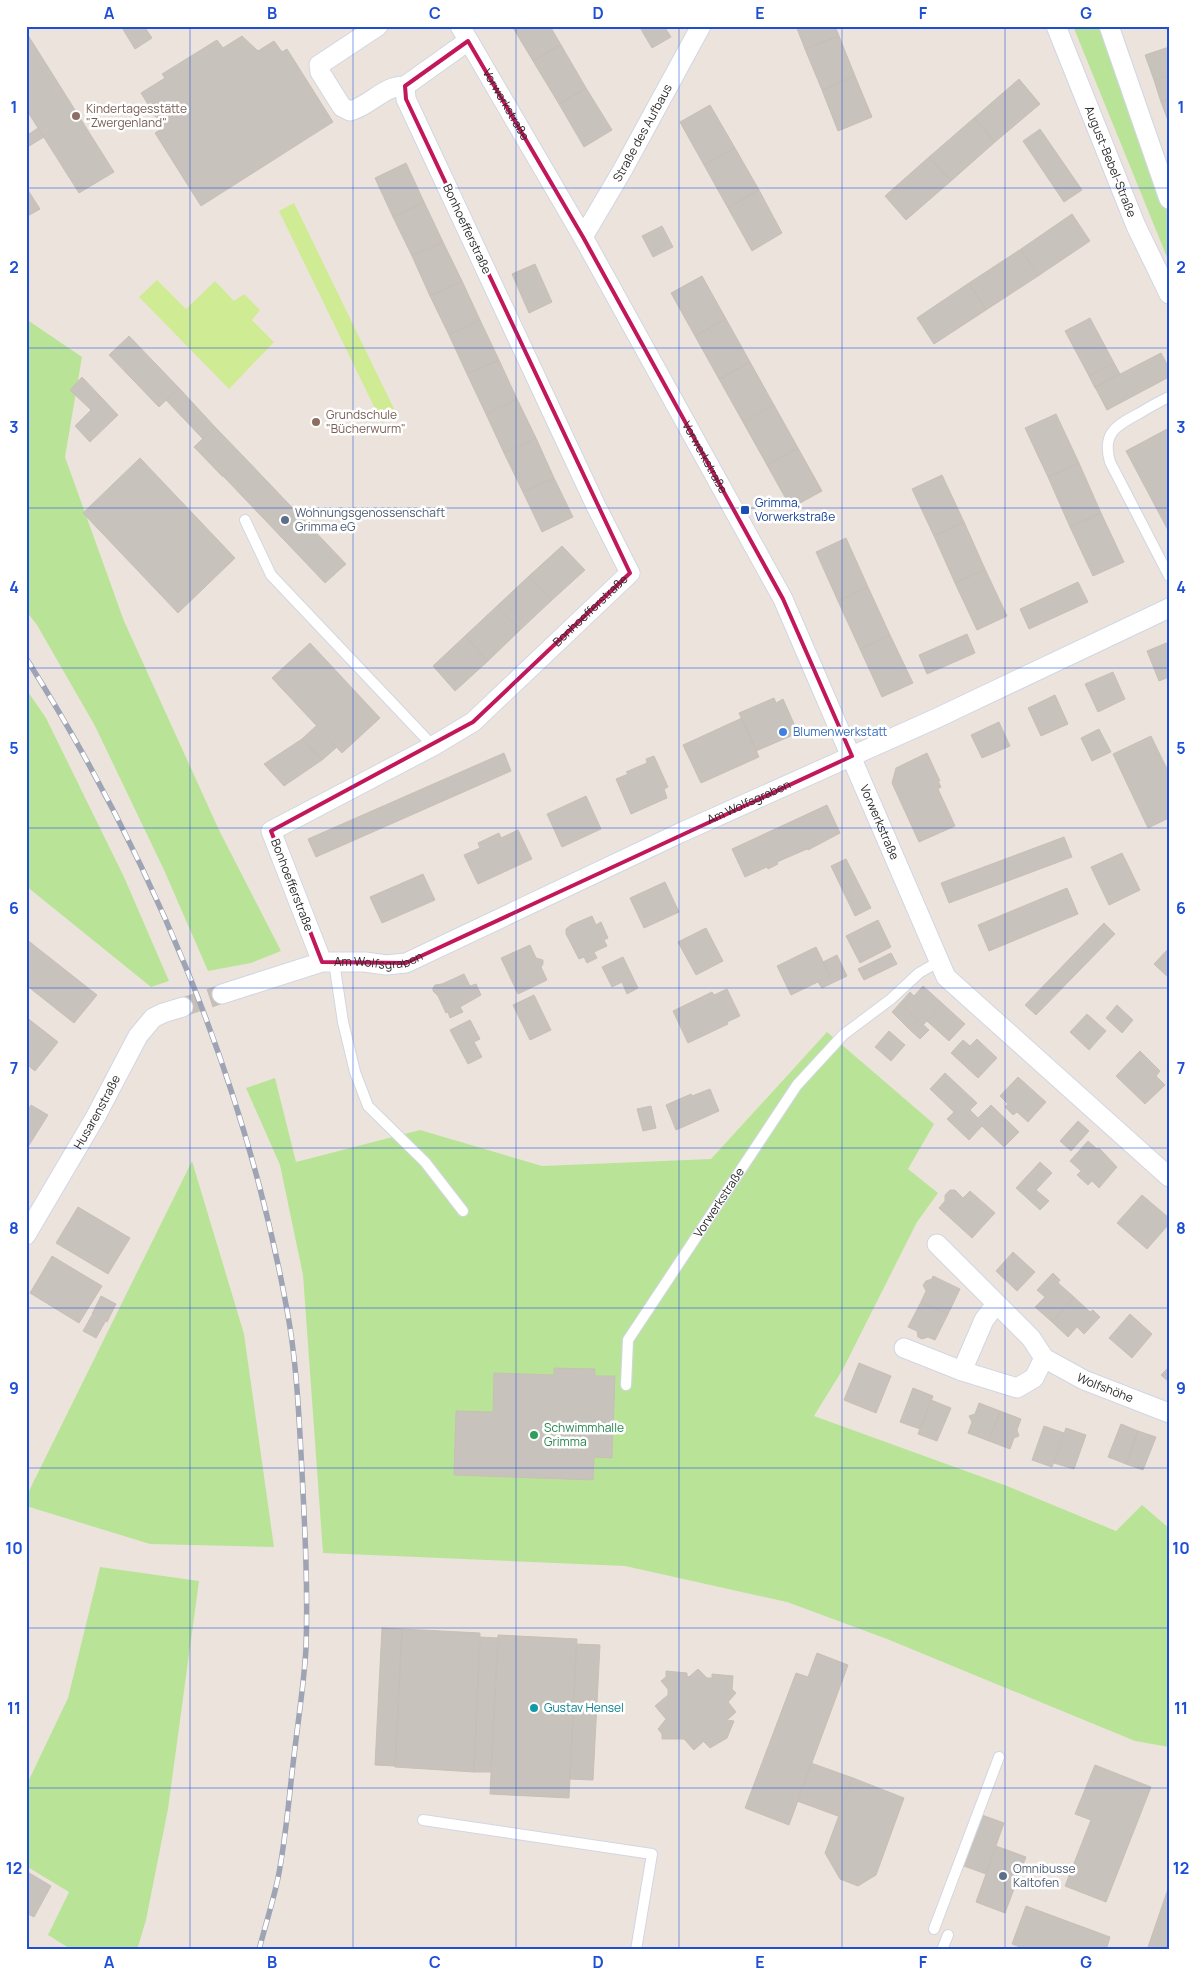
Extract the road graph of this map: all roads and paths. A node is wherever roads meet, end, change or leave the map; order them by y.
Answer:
1 (378, 26) edge
2 (701, 26) edge
3 (1056, 26) edge
4 (1109, 26) edge
5 (464, 34) edge
6 (404, 86) junction
7 (1169, 199) edge
8 (583, 237) junction
9 (1169, 294) edge
10 (1169, 397) edge
11 (245, 520) dead end
12 (1169, 576) edge
13 (1169, 608) edge
14 (433, 746) junction
15 (852, 756) junction
16 (328, 962) junction
17 (938, 962) junction
18 (222, 994) tunnel mouth
19 (183, 1007) tunnel mouth
20 (1169, 1177) edge
21 (463, 1211) dead end
22 (26, 1235) edge
23 (937, 1244) dead end
24 (996, 1304) junction
25 (904, 1348) dead end
26 (1044, 1358) junction
27 (962, 1371) junction
28 (626, 1385) dead end
29 (1169, 1413) edge
30 (999, 1757) dead end
31 (423, 1820) dead end
32 (934, 1930) dead end
33 (948, 1935) dead end
34 (636, 1950) edge
35 (942, 1950) edge

1 - 6 street
2 - 8 street, Straße des Aufbaus
3 - 9 street, August-Bebel-Straße
4 - 7 street
5 - 6 street
5 - 8 street, Vorwerkstraße
6 - 14 street, Bonhoefferstraße
8 - 15 street, Vorwerkstraße
10 - 12 lane
11 - 14 lane
13 - 15 street, Am Wolfsgraben
14 - 16 street, Bonhoefferstraße
15 - 16 street, Am Wolfsgraben
15 - 17 street, Vorwerkstraße
16 - 18 street
16 - 21 lane
17 - 20 street, Vorwerkstraße
17 - 28 lane, Vorwerkstraße
19 - 22 street, Husarenstraße
23 - 24 street, Wolfshöhe
24 - 26 street, Wolfshöhe
24 - 27 street
25 - 27 street
26 - 27 street
26 - 29 street, Wolfshöhe
30 - 32 lane
31 - 34 lane
33 - 35 lane

